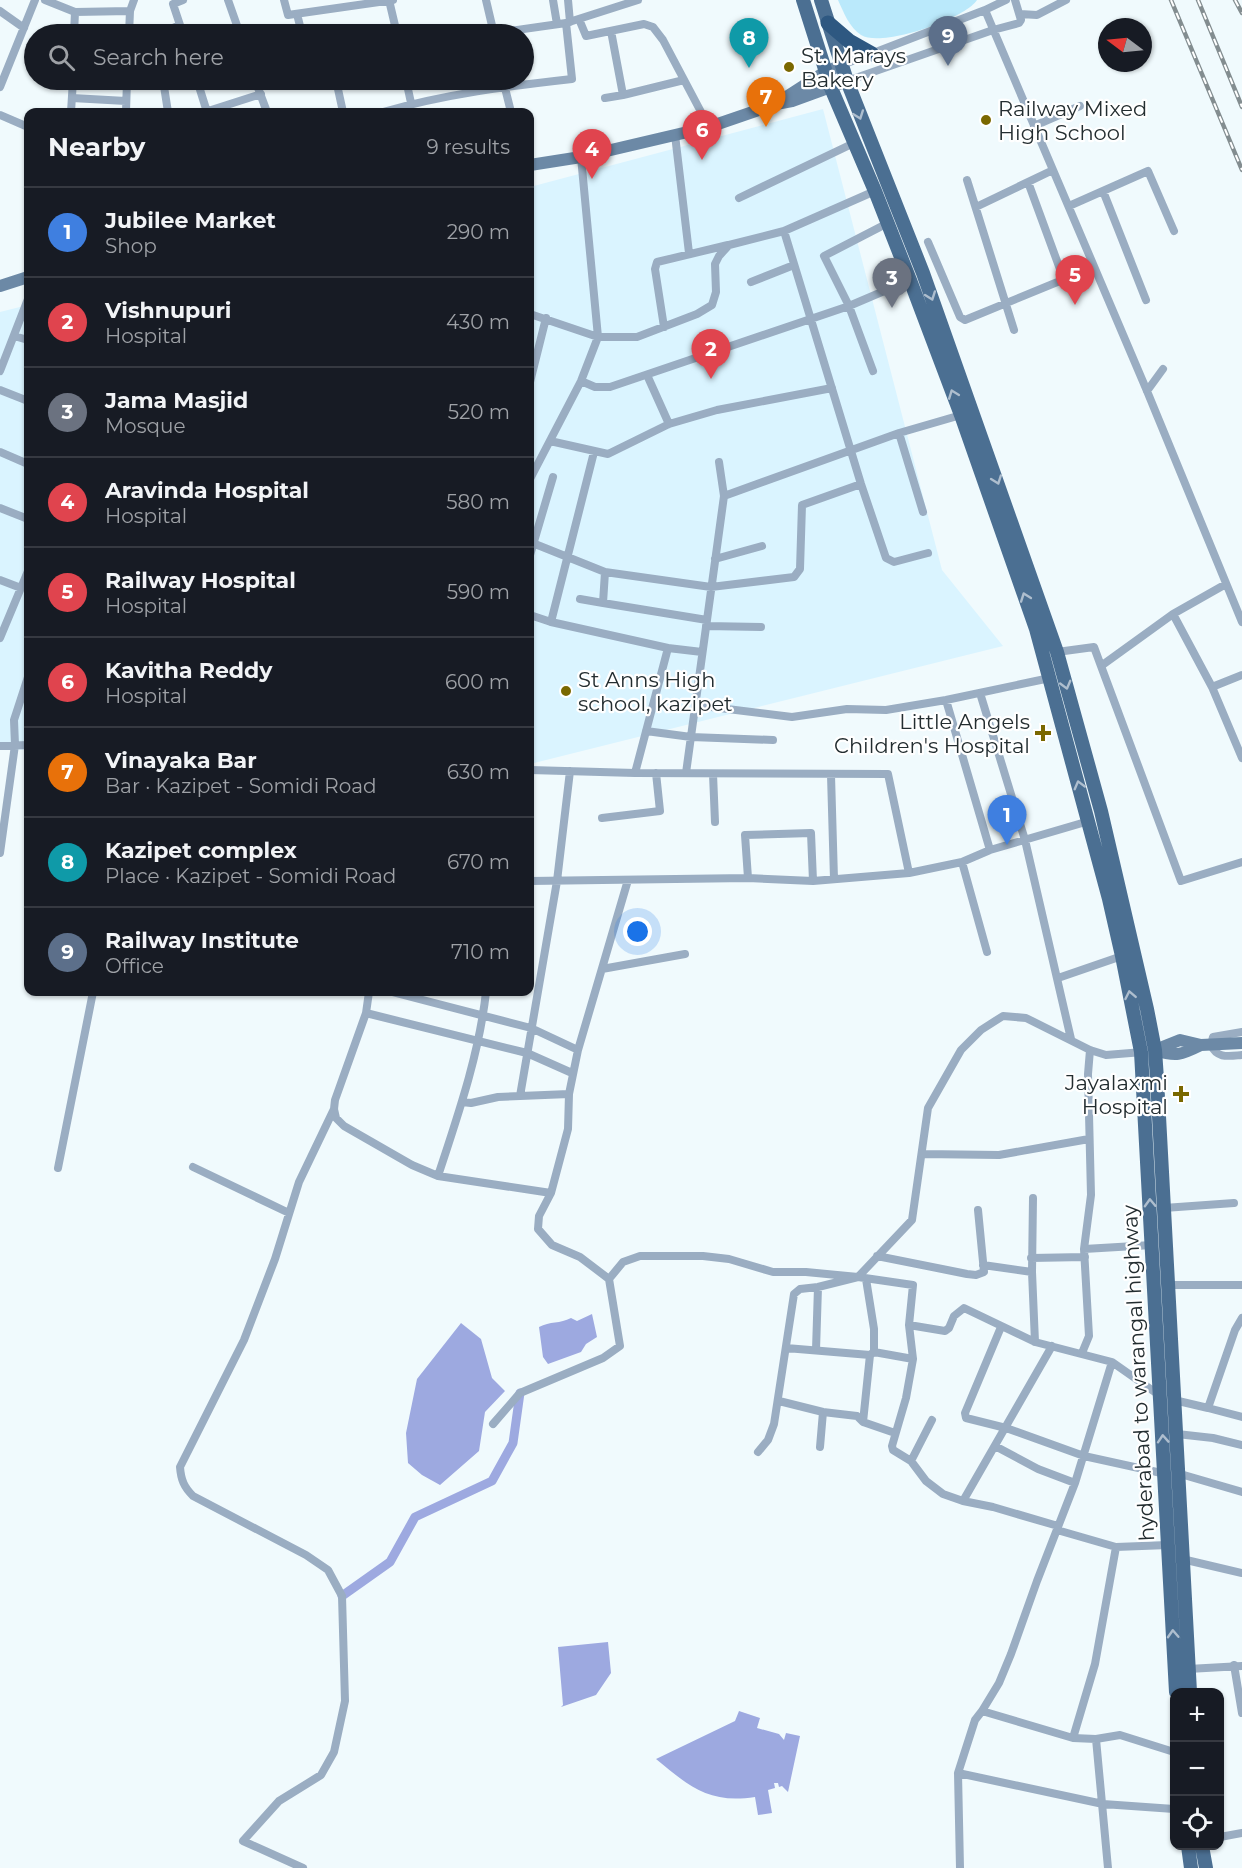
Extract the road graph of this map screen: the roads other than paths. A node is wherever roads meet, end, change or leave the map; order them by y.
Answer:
1 (36, 0) edge
2 (45, 0) edge
3 (134, 0) edge
4 (183, 0) edge
5 (228, 0) edge
6 (284, 0) edge
7 (390, 0) edge
8 (486, 0) edge
9 (553, 0) edge
10 (568, 0) edge
11 (638, 0) edge
12 (803, 0) edge
13 (821, 0) edge
14 (1006, 0) edge
15 (1015, 0) edge
16 (1066, 0) edge
17 (985, 10) junction
18 (0, 11) edge
19 (130, 11) junction
20 (75, 12) junction
21 (297, 14) junction
22 (1020, 14) junction
23 (568, 22) junction
24 (828, 23) junction
25 (26, 24) edge
26 (74, 24) edge
27 (129, 24) edge
28 (180, 24) edge
29 (236, 24) edge
30 (300, 24) edge
31 (395, 24) edge
32 (490, 24) edge
33 (534, 27) edge
34 (24, 28) joint
35 (993, 30) junction
36 (612, 31) junction
37 (872, 54) junction
38 (842, 65) junction
39 (825, 72) junction
40 (2, 77) edge
41 (684, 80) junction
42 (534, 81) edge
43 (847, 81) junction
44 (0, 87) edge
45 (831, 88) junction
46 (72, 90) edge
47 (127, 90) edge
48 (165, 90) edge
49 (200, 90) edge
50 (259, 90) edge
51 (338, 90) edge
52 (408, 90) edge
53 (478, 90) edge
54 (506, 90) edge
55 (261, 94) junction
56 (623, 96) junction
57 (72, 98) junction
58 (605, 98) dead end
59 (126, 101) junction
60 (776, 104) junction
61 (1080, 106) dead end
62 (72, 108) edge
63 (126, 108) edge
64 (167, 108) edge
65 (205, 108) edge
66 (218, 108) edge
67 (266, 108) edge
68 (342, 108) edge
69 (412, 108) edge
70 (510, 108) edge
71 (0, 115) edge
72 (24, 125) edge
73 (1034, 126) junction
74 (708, 127) junction
75 (675, 135) junction
76 (854, 143) junction
77 (581, 157) junction
78 (534, 164) edge
79 (1053, 170) junction
80 (967, 180) dead end
81 (1028, 182) junction
82 (875, 191) junction
83 (1103, 191) junction
84 (739, 198) dead end
85 (1068, 206) junction
86 (976, 207) junction
87 (886, 224) junction
88 (784, 231) junction
89 (1174, 231) dead end
90 (928, 242) dead end
91 (729, 245) junction
92 (689, 253) junction
93 (794, 265) junction
94 (1094, 267) junction
95 (24, 278) edge
96 (909, 280) junction
97 (1064, 280) junction
98 (751, 282) dead end
99 (0, 286) edge
100 (1146, 300) dead end
101 (1006, 305) junction
102 (849, 306) junction
103 (24, 310) edge
104 (534, 315) edge
105 (546, 318) junction
106 (811, 319) junction
107 (664, 327) junction
108 (1014, 330) dead end
109 (14, 336) junction
110 (598, 337) junction
111 (24, 339) edge
112 (534, 366) edge
113 (1163, 369) dead end
114 (0, 371) edge
115 (873, 371) dead end
116 (647, 375) junction
117 (581, 381) junction
118 (832, 388) junction
119 (0, 390) edge
120 (1147, 391) junction
121 (24, 399) edge
122 (961, 415) junction
123 (669, 424) junction
124 (899, 433) junction
125 (550, 441) junction
126 (850, 450) junction
127 (0, 452) edge
128 (594, 452) junction
129 (24, 462) edge
130 (719, 462) dead end
131 (534, 471) edge
132 (553, 477) dead end
133 (861, 484) junction
134 (723, 496) junction
135 (0, 508) edge
136 (923, 512) dead end
137 (24, 517) edge
138 (534, 534) edge
139 (534, 544) edge
140 (762, 546) dead end
141 (928, 554) dead end
142 (567, 558) junction
143 (715, 559) junction
144 (605, 572) junction
145 (0, 580) edge
146 (24, 581) edge
147 (1226, 584) junction
148 (711, 587) junction
149 (21, 588) junction
150 (580, 599) dead end
151 (603, 603) junction
152 (1173, 614) junction
153 (534, 616) edge
154 (551, 622) junction
155 (1242, 622) edge
156 (706, 623) junction
157 (761, 627) dead end
158 (0, 638) edge
159 (668, 648) junction
160 (702, 652) junction
161 (1057, 652) junction
162 (1101, 666) junction
163 (1242, 675) edge
164 (1050, 678) junction
165 (1212, 687) junction
166 (24, 689) edge
167 (980, 693) junction
168 (946, 700) junction
169 (695, 705) junction
170 (646, 731) junction
171 (692, 737) junction
172 (773, 740) dead end
173 (15, 745) junction
174 (24, 745) edge
175 (0, 746) edge
176 (1242, 758) edge
177 (534, 770) edge
178 (570, 771) junction
179 (635, 773) junction
180 (656, 773) junction
181 (686, 773) junction
182 (713, 774) junction
183 (831, 775) junction
184 (602, 818) dead end
185 (1089, 821) junction
186 (715, 822) dead end
187 (1025, 840) junction
188 (990, 850) junction
189 (0, 853) edge
190 (962, 862) junction
191 (1242, 862) edge
192 (909, 873) junction
193 (748, 878) junction
194 (834, 879) junction
195 (628, 880) junction
196 (534, 881) edge
197 (556, 881) junction
198 (813, 881) junction
199 (987, 952) dead end
200 (686, 954) dead end
201 (1122, 956) junction
202 (602, 969) junction
203 (1058, 978) junction
204 (92, 996) edge
205 (368, 996) edge
206 (408, 996) edge
207 (485, 996) edge
208 (366, 1012) junction
209 (483, 1015) junction
210 (531, 1028) junction
211 (1242, 1032) edge
212 (1071, 1039) junction
213 (479, 1041) junction
214 (1242, 1043) edge
215 (1210, 1045) junction
216 (578, 1050) junction
217 (1090, 1050) junction
218 (1148, 1051) junction
219 (527, 1053) junction
220 (1242, 1055) edge
221 (572, 1073) junction
222 (569, 1094) junction
223 (520, 1096) junction
224 (462, 1102) junction
225 (334, 1109) junction
226 (1089, 1139) junction
227 (922, 1154) junction
228 (193, 1167) dead end
229 (58, 1168) dead end
230 (438, 1176) junction
231 (550, 1193) junction
232 (1033, 1198) dead end
233 (1234, 1203) dead end
234 (1164, 1208) junction
235 (978, 1210) dead end
236 (289, 1214) junction
237 (1152, 1245) junction
238 (1084, 1253) junction
239 (877, 1256) junction
240 (1031, 1258) junction
241 (982, 1265) junction
242 (1032, 1272) junction
243 (862, 1278) junction
244 (609, 1279) junction
245 (1168, 1285) junction
246 (1242, 1285) edge
247 (818, 1287) junction
248 (1242, 1318) edge
249 (909, 1325) junction
250 (1001, 1327) junction
251 (1035, 1342) junction
252 (1052, 1346) junction
253 (786, 1348) junction
254 (816, 1350) junction
255 (1082, 1353) junction
256 (872, 1354) junction
257 (913, 1359) junction
258 (1112, 1362) junction
259 (1159, 1395) junction
260 (1174, 1400) junction
261 (779, 1401) junction
262 (1208, 1408) junction
263 (824, 1412) junction
264 (1242, 1417) edge
265 (932, 1420) dead end
266 (863, 1422) junction
267 (493, 1424) dead end
268 (1006, 1428) junction
269 (896, 1433) junction
270 (1177, 1434) junction
271 (1242, 1445) edge
272 (994, 1446) junction
273 (820, 1447) dead end
274 (758, 1452) dead end
275 (1084, 1456) junction
276 (910, 1461) junction
277 (1171, 1474) junction
278 (1075, 1483) junction
279 (1242, 1492) edge
280 (963, 1501) junction
281 (1057, 1528) junction
282 (1168, 1545) junction
283 (1116, 1547) junction
284 (1182, 1559) junction
285 (1242, 1573) edge
286 (1238, 1665) edge
287 (1188, 1669) junction
288 (1176, 1688) edge
289 (1190, 1688) edge
290 (982, 1711) junction
291 (1242, 1713) edge
292 (1073, 1738) junction
293 (1096, 1739) junction
294 (1170, 1751) edge
295 (958, 1773) junction
296 (1103, 1804) junction
297 (1170, 1809) edge
298 (1242, 1833) edge
299 (1224, 1836) edge
300 (1189, 1850) edge
301 (1203, 1850) edge
302 (303, 1868) edge
303 (960, 1868) edge
304 (1108, 1868) edge
305 (1191, 1868) edge
306 (1206, 1868) edge

1 - 25 street
2 - 20 street
3 - 19 street
4 - 28 street
5 - 29 street
6 - 21 street
7 - 21 street
7 - 31 street
8 - 32 street
9 - 23 street
10 - 23 street
11 - 23 street
12 - 39 main road
13 - 24 main road
14 - 17 street
15 - 22 street
16 - 22 street
17 - 35 street
17 - 37 street
18 - 34 street
19 - 20 street
19 - 27 street
20 - 26 street
21 - 30 street
22 - 35 street
23 - 33 street
23 - 36 street
23 - 42 street
24 - 37 highway
24 - 38 main road
34 - 40 street
35 - 43 street
35 - 73 street
36 - 41 street
36 - 56 street
37 - 38 street
38 - 39 street
38 - 43 main road
39 - 45 main road
39 - 60 street
40 - 44 street
41 - 56 street
41 - 74 street
43 - 45 street
43 -> 161 main road
45 - 60 street
45 - 76 main road
46 - 57 street
47 - 59 street
48 - 64 street
49 - 65 street
50 - 55 street
51 - 68 street
52 - 69 street
53 - 69 street
54 - 70 street
55 - 66 street
55 - 67 street
56 - 58 street
57 - 59 street
57 - 62 street
59 - 63 street
60 - 74 street
61 - 73 street
71 - 72 street
73 - 79 street
74 - 75 street
75 - 77 street
75 - 92 street
76 - 82 main road
76 - 84 street
77 - 78 street
77 - 110 street
79 - 81 street
79 - 85 street
80 - 86 street
81 - 86 street
81 - 97 street
82 - 87 main road
82 - 88 street
83 - 85 street
83 - 89 street
83 - 100 street
85 - 94 street
86 - 101 street
87 - 96 main road
87 - 102 street
88 - 91 street
88 - 93 street
90 - 101 street
91 - 92 street
91 - 107 street
92 - 107 street
93 - 98 street
93 - 106 street
94 - 97 street
94 - 120 street
95 - 99 street
96 - 102 street
122 -> 96 main road
97 - 101 street
101 - 108 street
102 - 106 street
102 - 115 street
103 - 109 street
104 - 105 street
105 - 110 street
105 - 112 street
106 - 116 street
106 - 118 street
107 - 110 street
109 - 111 street
109 - 114 street
110 - 117 street
113 - 120 street
116 - 117 street
116 - 123 street
117 - 125 street
118 - 123 street
118 - 126 street
119 - 121 street
120 - 147 street
122 - 124 street
164 -> 122 main road
123 - 128 street
124 - 126 street
124 - 136 street
125 - 128 street
125 - 131 street
126 - 133 street
126 - 134 street
127 - 129 street
128 - 142 street
130 - 134 street
132 - 138 street
133 - 141 street
133 - 148 street
134 - 143 street
135 - 137 street
139 - 142 street
140 - 143 street
142 - 144 street
142 - 154 street
143 - 148 street
144 - 148 street
144 - 151 street
145 - 149 street
146 - 149 street
147 - 152 street
147 - 155 street
148 - 156 street
149 - 158 street
150 - 151 street
151 - 156 street
152 - 162 street
152 - 165 street
153 - 154 street
154 - 159 street
156 - 157 street
156 - 160 street
159 - 160 street
159 - 170 street
160 - 169 street
161 - 162 street
161 -> 218 main road
162 - 191 street
163 - 165 street
164 - 167 street
185 -> 164 main road
165 - 176 street
166 - 173 street
167 - 168 street
167 - 187 street
168 - 169 street
168 - 188 street
169 - 171 street
170 - 171 street
170 - 179 street
171 - 172 street
171 - 181 street
173 - 174 street
173 - 175 street
173 - 189 street
177 - 178 street
178 - 179 street
178 - 197 street
179 - 180 street
180 - 181 street
180 - 184 street
181 - 182 street
182 - 183 street
182 - 186 street
183 - 192 street
183 - 194 street
185 - 187 street
185 - 201 main road
187 - 188 street
187 - 203 street
188 - 190 street
190 - 192 street
190 - 199 street
192 - 194 street
193 - 195 street
193 - 198 street
193 - 198 street
194 - 198 street
195 - 197 street
195 - 202 street
196 - 197 street
197 - 210 street
200 - 202 street
201 - 203 street
218 -> 201 main road
202 - 216 street
203 - 212 street
204 - 229 street
205 - 208 street
206 - 209 street
207 - 209 street
208 - 213 street
208 - 225 street
209 - 210 street
209 - 213 street
210 - 216 street
210 - 219 street
211 - 215 street
212 - 217 street
212 - 227 street
213 - 219 street
213 - 224 street
214 - 215 street
215 - 218 street
215 - 220 street
216 - 221 street
217 - 218 street
217 - 226 street
218 - 234 main road
237 -> 218 main road, hyderabad to warangal highway
219 - 221 street
219 - 223 street
221 - 222 street
222 - 223 street
222 - 231 street
223 - 224 street
224 - 230 street
225 - 230 street
225 - 236 street
226 - 227 street
226 - 238 street
227 - 239 street
228 - 236 street
230 - 231 street
231 - 244 street
232 - 240 street
233 - 234 street
234 - 245 main road
235 - 241 street
236 - 302 street
237 - 238 street
237 - 259 main road, hyderabad to warangal highway
238 - 240 street
238 - 255 street
239 - 241 street
239 - 243 street
240 - 242 street
241 - 242 street
242 - 251 street
243 - 244 street
243 - 247 street
243 - 249 street
243 - 256 street
244 - 267 street
245 - 246 street
245 - 260 main road
247 - 253 street
247 - 254 street
248 - 262 street
249 - 250 street
249 - 257 street
250 - 251 street
250 - 268 street
251 - 252 street
252 - 255 street
252 - 268 street
253 - 254 street
253 - 261 street
254 - 256 street
255 - 258 street
256 - 257 street
256 - 266 street
257 - 269 street
258 - 259 street
258 - 275 street
277 -> 259 main road, hyderabad to warangal highway
260 - 262 street
260 - 270 main road
261 - 263 street
261 - 274 street
262 - 264 street
263 - 266 street
263 - 273 street
265 - 276 street
266 - 269 street
268 - 272 street
268 - 275 street
269 - 276 street
270 - 271 street
270 - 277 main road
272 - 278 street
272 - 280 street
275 - 277 street
275 - 278 street
276 - 280 street
277 - 279 street
277 - 282 main road, hyderabad to warangal highway
277 - 284 main road
278 - 281 street
280 - 281 street
281 - 283 street
281 - 290 street
282 - 283 street
288 -> 282 main road, hyderabad to warangal highway
283 - 292 street
284 - 285 street
284 - 287 main road
286 - 287 street
286 - 291 street
287 - 289 main road
290 - 292 street
290 - 295 street
292 - 293 street
293 - 294 street
293 - 296 street
295 - 296 street
295 - 303 street
296 - 297 street
296 - 304 street
298 - 299 street
300 - 305 main road
301 - 306 main road

